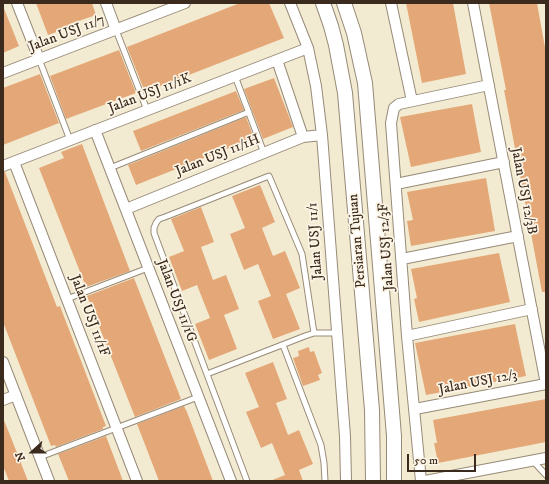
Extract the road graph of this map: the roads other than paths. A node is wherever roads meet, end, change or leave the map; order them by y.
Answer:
1 (17, 3) edge
2 (106, 3) edge
3 (185, 3) edge
4 (290, 3) edge
5 (323, 3) edge
6 (344, 3) edge
7 (391, 3) edge
8 (473, 3) edge
9 (116, 30) junction
10 (308, 48) junction
11 (39, 60) junction
12 (277, 60) junction
13 (3, 73) edge
14 (235, 76) junction
15 (489, 85) junction
16 (412, 101) junction
17 (147, 110) junction
18 (249, 112) junction
19 (95, 130) junction
20 (322, 135) junction
21 (303, 137) junction
22 (70, 140) junction
23 (264, 153) junction
24 (14, 162) junction
25 (504, 162) junction
26 (3, 166) edge
27 (110, 168) junction
28 (396, 184) junction
29 (126, 209) junction
30 (518, 236) junction
31 (402, 259) junction
32 (148, 268) junction
33 (67, 299) junction
34 (532, 310) junction
35 (314, 333) junction
36 (337, 334) junction
37 (407, 336) junction
38 (283, 344) junction
39 (3, 362) edge
40 (207, 374) junction
41 (546, 384) edge
42 (16, 395) junction
43 (198, 397) junction
44 (3, 400) edge
45 (415, 409) junction
46 (117, 428) junction
47 (40, 457) junction
48 (546, 458) edge
49 (532, 461) junction
50 (546, 475) edge
51 (49, 481) edge
52 (137, 481) edge
53 (231, 481) edge
54 (247, 481) edge
55 (325, 481) edge
56 (346, 481) edge
57 (373, 481) edge
58 (394, 481) edge
59 (421, 481) edge
60 (425, 481) edge

1 - 11 street
2 - 9 street
3 - 9 street, Jalan USJ 11/7
4 - 10 street, Jalan USJ 11/1
5 - 57 main road, Persiaran Tujuan
6 - 58 main road, Persiaran Tujuan
7 - 16 street
8 - 15 street, Jalan USJ 12/3B
9 - 11 street, Jalan USJ 11/7
9 - 17 lane
10 - 12 street, Jalan USJ 11/1K
10 - 20 street, Jalan USJ 11/1
11 - 13 street, Jalan USJ 11/7
11 - 22 lane
12 - 14 street, Jalan USJ 11/1K
12 - 21 street
14 - 17 street, Jalan USJ 11/1K
14 - 18 lane
15 - 16 street, Jalan USJ 12/3F
15 - 25 street, Jalan USJ 12/3B
16 - 28 street, Jalan USJ 12/3F
17 - 19 street, Jalan USJ 11/1K
18 - 23 lane
18 - 27 lane
19 - 22 street, Jalan USJ 11/1K
19 - 27 street, Jalan USJ 11/1G
20 - 21 street, Jalan USJ 11/1H
20 - 36 street, Jalan USJ 11/1
21 - 23 street, Jalan USJ 11/1H
22 - 24 street, Jalan USJ 11/1K
23 - 29 street, Jalan USJ 11/1H
24 - 26 street, Jalan USJ 11/1K
24 - 33 street, Jalan USJ 11/1F
25 - 28 street
25 - 30 street, Jalan USJ 12/3B
27 - 29 street, Jalan USJ 11/1G
28 - 31 street, Jalan USJ 12/3F
29 - 32 street, Jalan USJ 11/1G
30 - 31 street
30 - 34 street, Jalan USJ 12/3B
31 - 37 street, Jalan USJ 12/3F
32 - 33 lane
32 - 43 street, Jalan USJ 11/1G
33 - 46 street, Jalan USJ 11/1F
34 - 37 street
34 - 41 street, Jalan USJ 12/3B
35 - 36 lane
35 - 38 lane
35 - 40 lane
36 - 56 street, Jalan USJ 11/1
37 - 45 street, Jalan USJ 12/3F
38 - 40 lane
38 - 55 lane
39 - 42 street
40 - 54 lane
41 - 45 street, Jalan USJ 12/3
42 - 44 street
42 - 47 street
43 - 46 lane
43 - 53 street, Jalan USJ 11/1G
45 - 59 street, Jalan USJ 12/3F
46 - 47 lane
46 - 52 street, Jalan USJ 11/1F
47 - 51 street
48 - 49 street
49 - 50 lane
49 - 60 street

